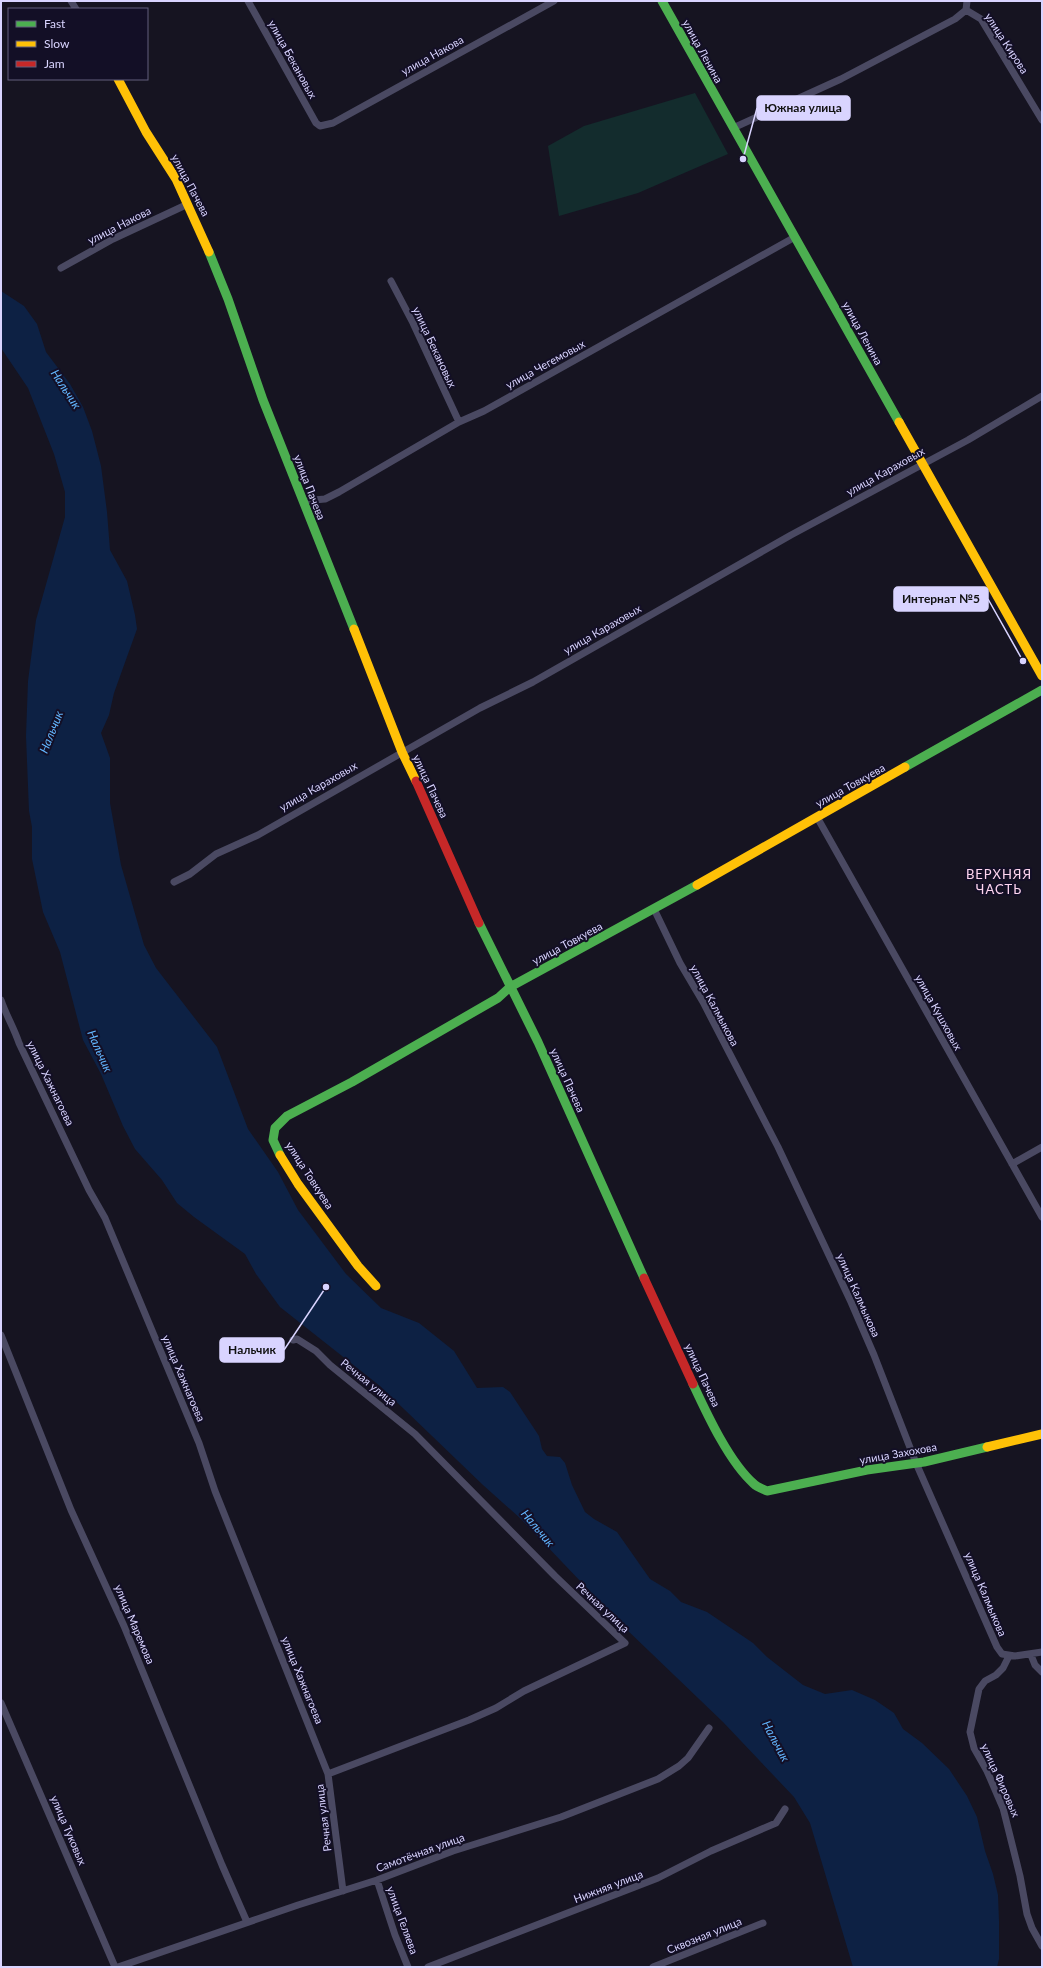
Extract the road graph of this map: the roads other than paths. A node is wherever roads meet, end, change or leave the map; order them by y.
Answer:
1 (248, 1) edge
2 (554, 1) edge
3 (662, 1) edge
4 (967, 1) edge
5 (966, 10) junction
6 (118, 80) edge
7 (1042, 120) edge
8 (320, 126) joint
9 (733, 128) junction
10 (188, 204) junction
11 (795, 237) junction
12 (61, 268) dead end
13 (391, 281) dead end
14 (1042, 396) edge
15 (459, 422) junction
16 (922, 463) junction
17 (303, 501) junction
18 (1042, 676) edge
19 (1042, 690) edge
20 (402, 752) junction
21 (817, 817) junction
22 (174, 882) dead end
23 (654, 909) junction
24 (510, 987) junction
25 (1, 1000) edge
26 (1042, 1147) edge
27 (1012, 1164) junction
28 (1042, 1217) edge
29 (376, 1286) dead end
30 (1, 1335) edge
31 (293, 1340) dead end
32 (1042, 1434) edge
33 (916, 1463) junction
34 (758, 1488) joint
35 (1042, 1652) edge
36 (1031, 1655) junction
37 (1009, 1656) junction
38 (1042, 1672) edge
39 (1, 1703) edge
40 (709, 1728) dead end
41 (328, 1774) junction
42 (785, 1809) dead end
43 (377, 1880) junction
44 (343, 1891) junction
45 (247, 1922) junction
46 (763, 1923) dead end
47 (1042, 1946) edge
48 (116, 1967) edge
49 (408, 1967) edge
50 (428, 1967) edge
51 (653, 1967) edge

1 - 8 street, улица Бекановых
2 - 8 street, улица Накова
3 - 9 street, улица Ленина
4 - 5 street
5 - 7 street, улица Кирова
5 - 9 street
6 - 10 street, улица Пачева
9 - 11 street, улица Ленина
10 - 12 street, улица Накова
10 - 17 street, улица Пачева
11 - 15 street, улица Чегемовых
11 - 16 street, улица Ленина
13 - 15 street, улица Бекановых
14 - 16 street, улица Караховых
15 - 17 street, улица Чегемовых
16 - 18 street, улица Ленина
16 - 20 street, улица Караховых
17 - 20 street, улица Пачева
19 - 21 street, улица Товкуева
20 - 22 street, улица Караховых
20 - 24 street, улица Пачева
21 - 23 street, улица Товкуева
21 - 27 street, улица Кушховых
23 - 24 street, улица Товкуева
23 - 33 street, улица Калмыкова
24 - 29 street, улица Товкуева
24 - 34 street, улица Пачева
25 - 41 street, улица Хажнагоева
26 - 27 street
27 - 28 street, улица Кушховых
30 - 45 street, улица Маремова
31 - 41 street, Речная улица
32 - 33 street, улица Захохова
33 - 34 street, улица Захохова
33 - 37 street, улица Калмыкова
35 - 36 street
36 - 37 street
36 - 38 street
37 - 47 street, улица Фировых
39 - 48 street, улица Туковых
40 - 43 street, Самотёчная улица
41 - 44 street, Речная улица
42 - 50 street, Нижняя улица
43 - 44 street, Самотёчная улица
43 - 49 street, улица Геляева
44 - 45 street, Самотёчная улица
45 - 48 street, Самотёчная улица
46 - 51 street, Сквозная улица

